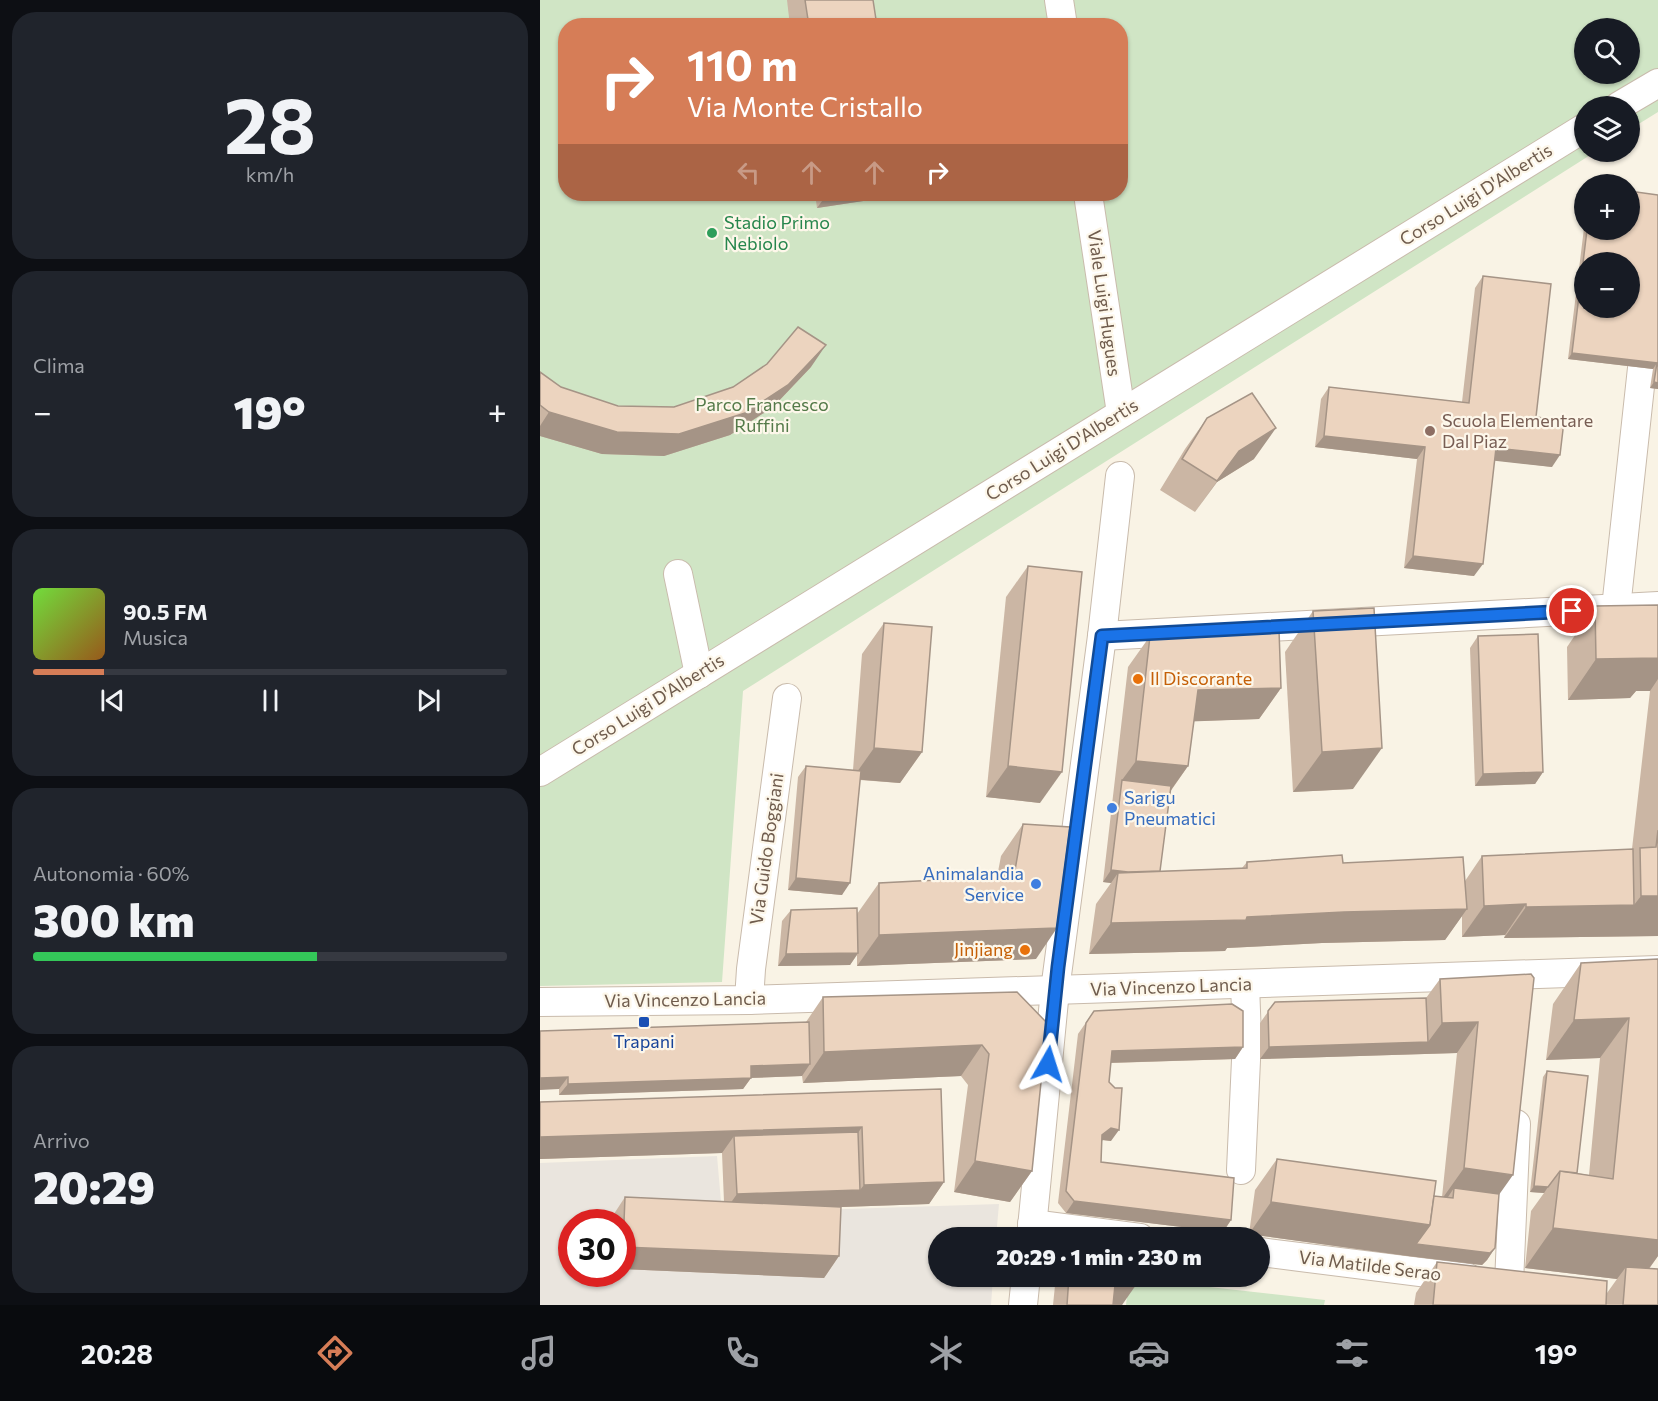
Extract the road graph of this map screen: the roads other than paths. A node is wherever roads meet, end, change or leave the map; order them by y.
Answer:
1 (1059, 0) edge
2 (1062, 18) edge
3 (1658, 83) edge
4 (1637, 96) edge
5 (1574, 134) edge
6 (1089, 201) edge
7 (1641, 368) edge
8 (1120, 413) junction
9 (1120, 476) dead end
10 (678, 574) dead end
11 (1658, 606) edge
12 (1616, 608) junction
13 (1102, 636) junction
14 (699, 674) junction
15 (787, 698) dead end
16 (540, 772) edge
17 (1658, 970) edge
18 (1245, 984) junction
19 (1055, 990) junction
20 (748, 1000) junction
21 (540, 1002) edge
22 (1518, 1095) edge
23 (1241, 1170) dead end
24 (1032, 1227) edge
25 (1270, 1253) edge
26 (1025, 1287) edge
27 (1023, 1305) edge

1 - 2 street
3 - 4 street
5 - 8 street, Corso Luigi D'Albertis
6 - 8 street, Viale Luigi Hugues
7 - 12 street
8 - 14 street, Corso Luigi D'Albertis
9 - 13 street
10 - 14 street
11 - 12 street
12 - 13 street
13 - 19 street
14 - 16 street, Corso Luigi D'Albertis
15 - 20 street, Via Guido Boggiani
17 - 18 street, Via Vincenzo Lancia
18 - 19 street, Via Vincenzo Lancia
18 - 23 street
19 - 20 street, Via Vincenzo Lancia
19 - 24 street
20 - 21 street, Via Vincenzo Lancia
22 - 25 street, Via Matilde Serao
26 - 27 street

